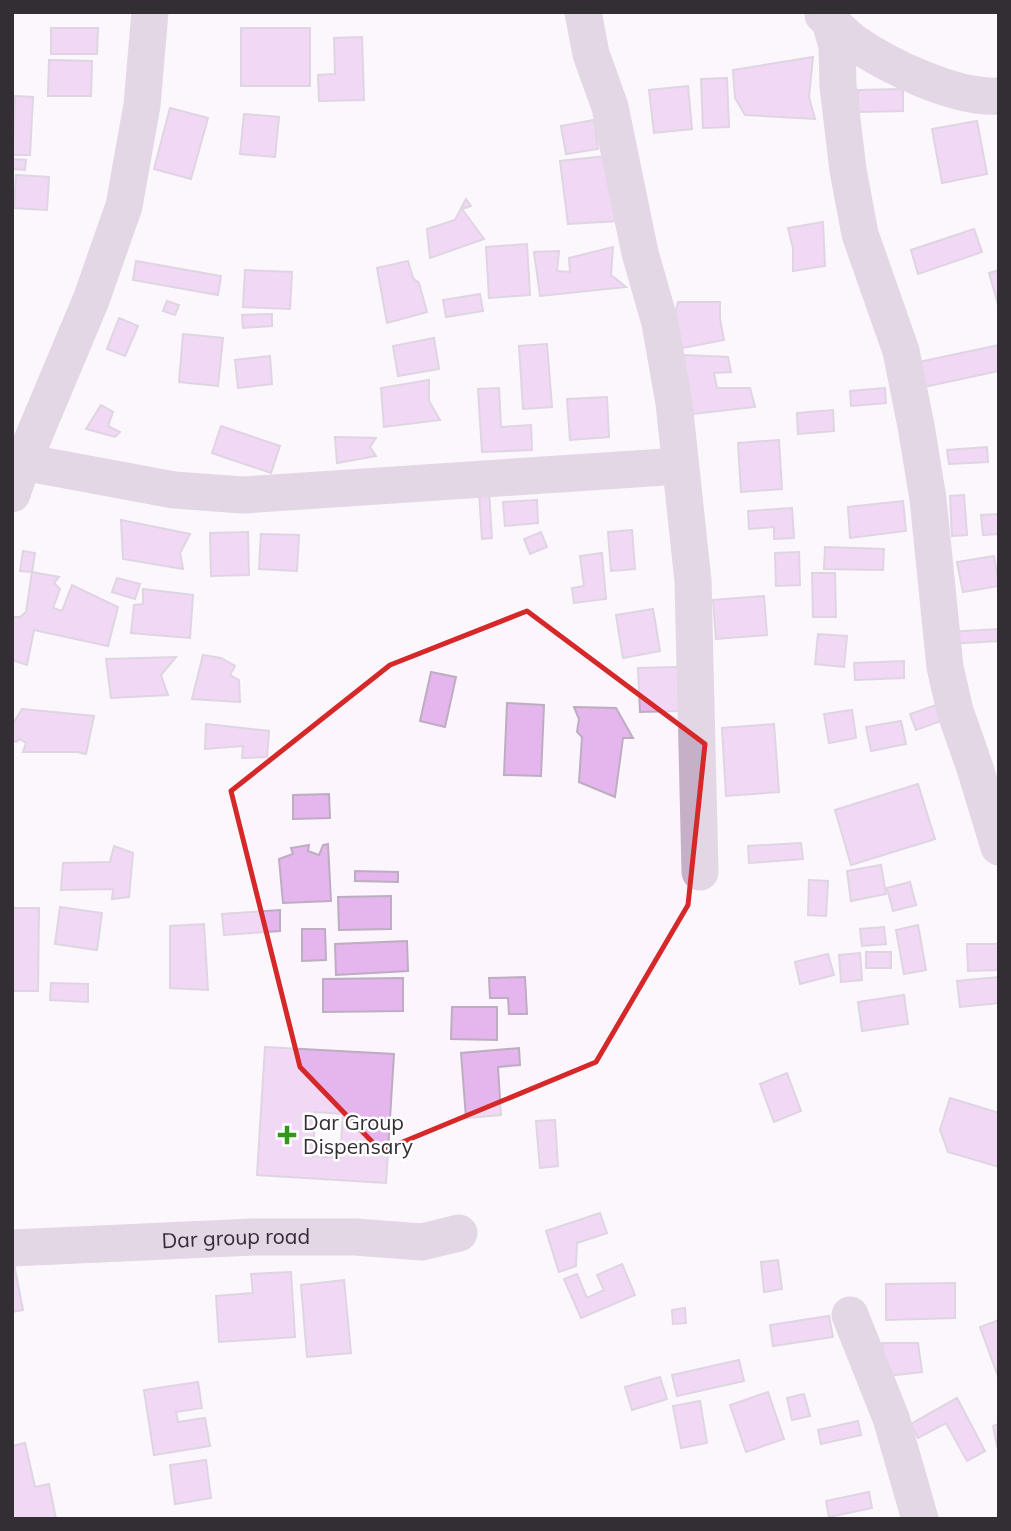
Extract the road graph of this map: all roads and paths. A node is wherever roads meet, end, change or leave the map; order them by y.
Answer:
1 (150, 12) edge
2 (583, 12) edge
3 (825, 17) edge
4 (999, 96) edge
5 (680, 466) junction
6 (18, 478) edge
7 (999, 847) edge
8 (700, 872) dead end
9 (459, 1233) dead end
10 (12, 1248) edge
11 (850, 1315) dead end
12 (920, 1519) edge

1 - 6 street
2 - 5 street
3 - 4 street
3 - 7 street
5 - 6 street
5 - 8 street
9 - 10 street, Dar group road
11 - 12 street

